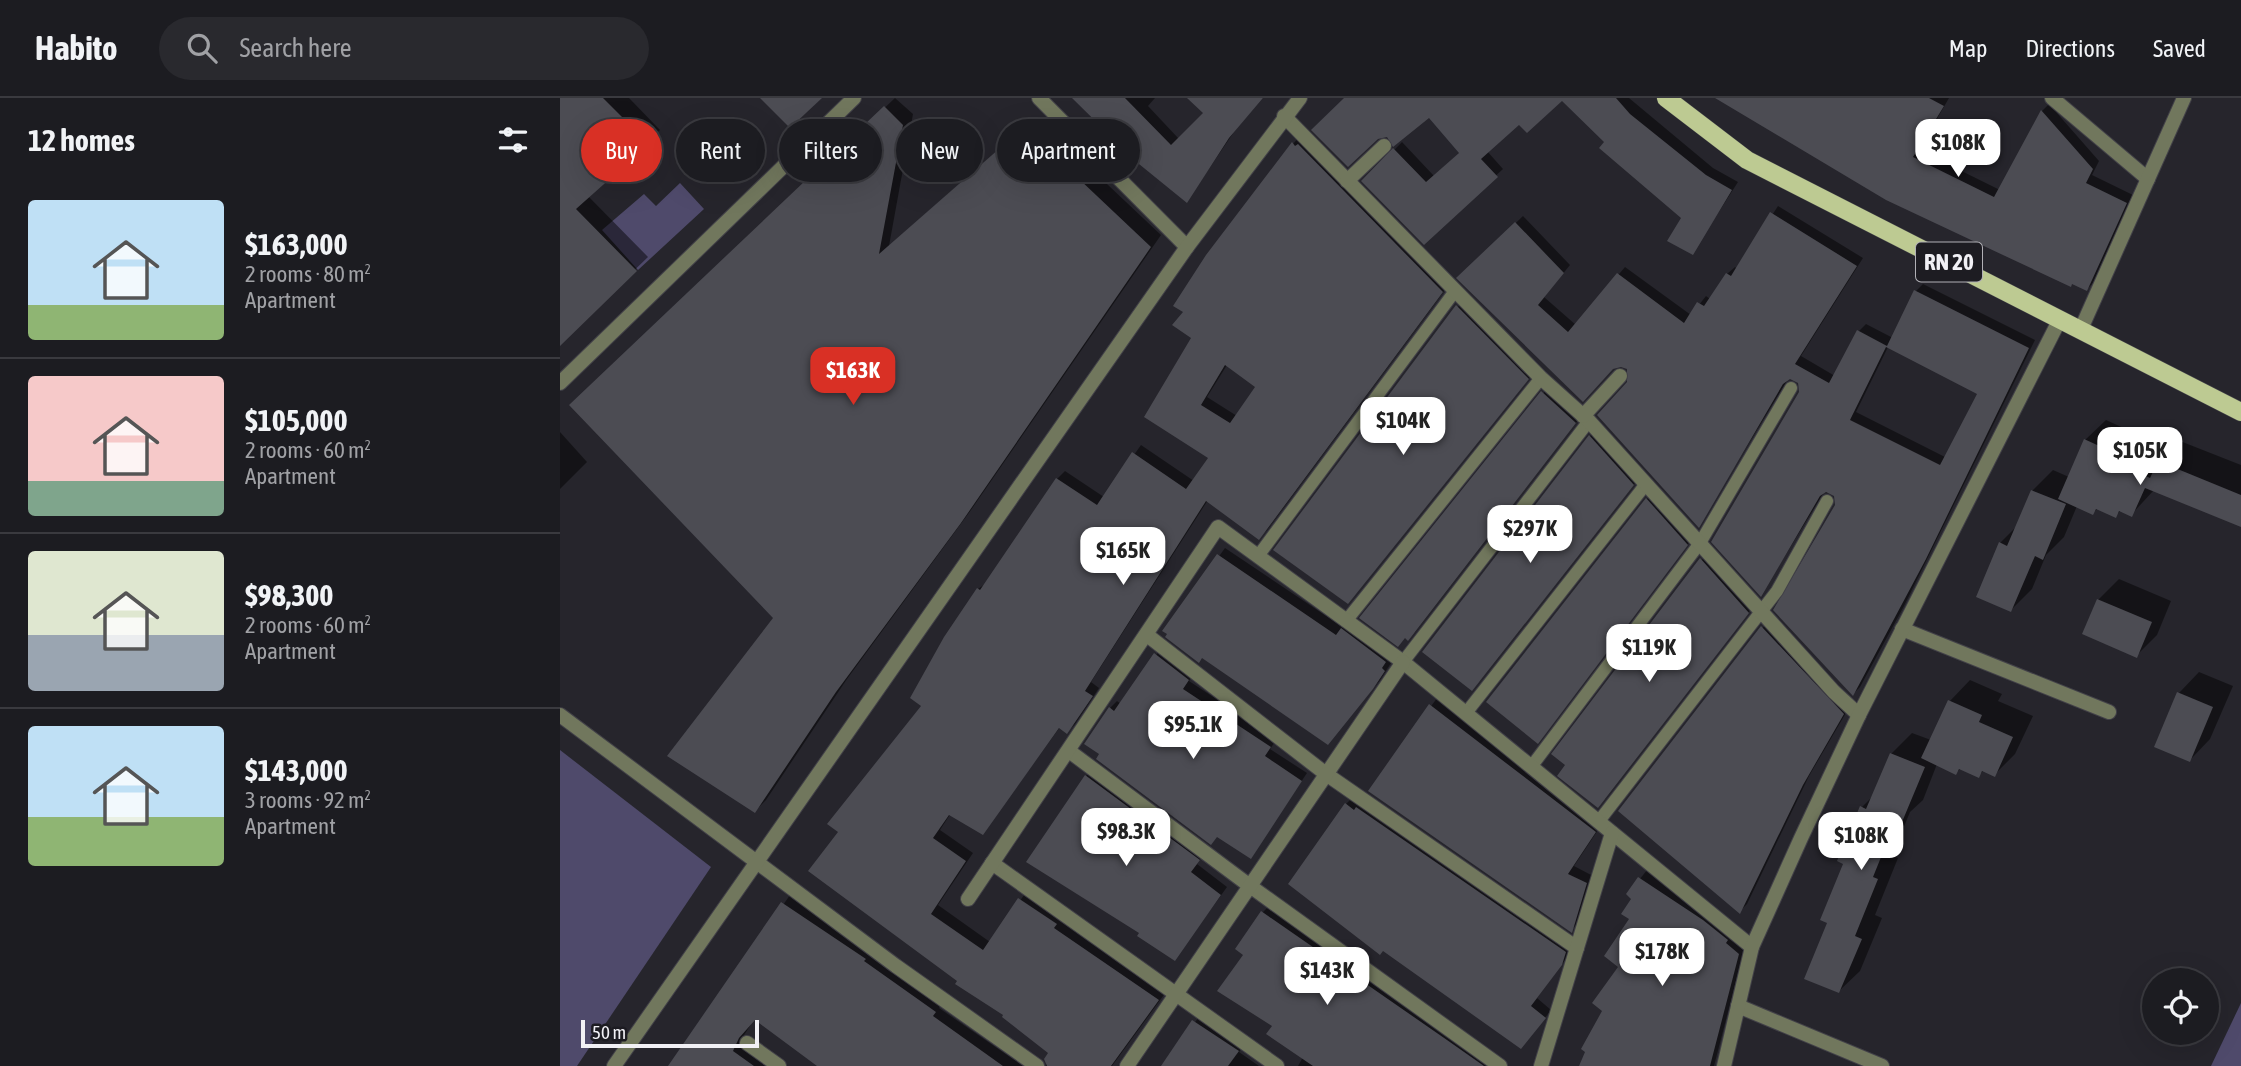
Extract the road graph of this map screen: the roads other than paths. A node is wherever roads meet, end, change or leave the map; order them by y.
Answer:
1 (854, 98) edge
2 (1039, 98) edge
3 (1300, 98) edge
4 (1666, 98) edge
5 (2052, 98) edge
6 (2184, 98) edge
7 (1284, 117) junction
8 (1384, 146) dead end
9 (2148, 179) junction
10 (1347, 181) junction
11 (1187, 247) junction
12 (1455, 291) junction
13 (2060, 319) junction
14 (2081, 330) junction
15 (1620, 376) dead end
16 (1541, 378) junction
17 (560, 383) edge
18 (1791, 388) dead end
19 (2241, 412) edge
20 (1586, 419) junction
21 (1646, 484) junction
22 (1827, 500) dead end
23 (1700, 543) junction
24 (1258, 556) junction
25 (1761, 611) junction
26 (1346, 621) junction
27 (1902, 629) junction
28 (1147, 635) junction
29 (1403, 662) junction
30 (2109, 712) dead end
31 (1466, 713) junction
32 (560, 715) edge
33 (1859, 715) junction
34 (1069, 751) junction
35 (1531, 767) junction
36 (1326, 774) junction
37 (1599, 821) junction
38 (1612, 833) junction
39 (757, 862) junction
40 (992, 863) junction
41 (1250, 886) junction
42 (968, 899) dead end
43 (1752, 947) junction
44 (1577, 948) junction
45 (1176, 995) junction
46 (1738, 1006) junction
47 (747, 1043) dead end
48 (614, 1066) edge
49 (779, 1066) edge
50 (1037, 1066) edge
51 (1128, 1066) edge
52 (1277, 1066) edge
53 (1500, 1066) edge
54 (1541, 1066) edge
55 (1724, 1066) edge
56 (1882, 1066) edge

1 - 17 street
2 - 11 street
3 - 7 street
4 - 13 main road, RN 20
5 - 9 street
6 - 9 street
7 - 10 street
7 - 11 street
8 - 10 street
9 - 14 street
10 - 12 street
11 - 39 street
12 - 16 street
12 - 24 lane
13 - 14 main road, RN 20
13 - 27 street
14 - 19 main road, RN 20
15 - 20 street
16 - 20 street
16 - 26 lane
18 - 23 lane
20 - 21 street
20 - 29 lane
21 - 23 street
21 - 31 lane
22 - 25 lane
23 - 25 street
23 - 35 lane
24 - 26 street
24 - 28 street
25 - 33 street
25 - 37 lane
26 - 29 street
27 - 30 street
27 - 33 street
28 - 34 street
28 - 36 street
29 - 31 street
29 - 36 street
31 - 35 street
32 - 39 street
33 - 43 street
34 - 40 street
34 - 41 street
35 - 37 street
36 - 41 street
36 - 44 street
37 - 38 street
38 - 43 street
38 - 44 street
39 - 48 street
39 - 50 street
40 - 42 street
40 - 45 street
41 - 45 street
41 - 53 street
43 - 46 street
44 - 54 street
45 - 51 street
45 - 52 street
46 - 55 street
46 - 56 street
47 - 49 street

